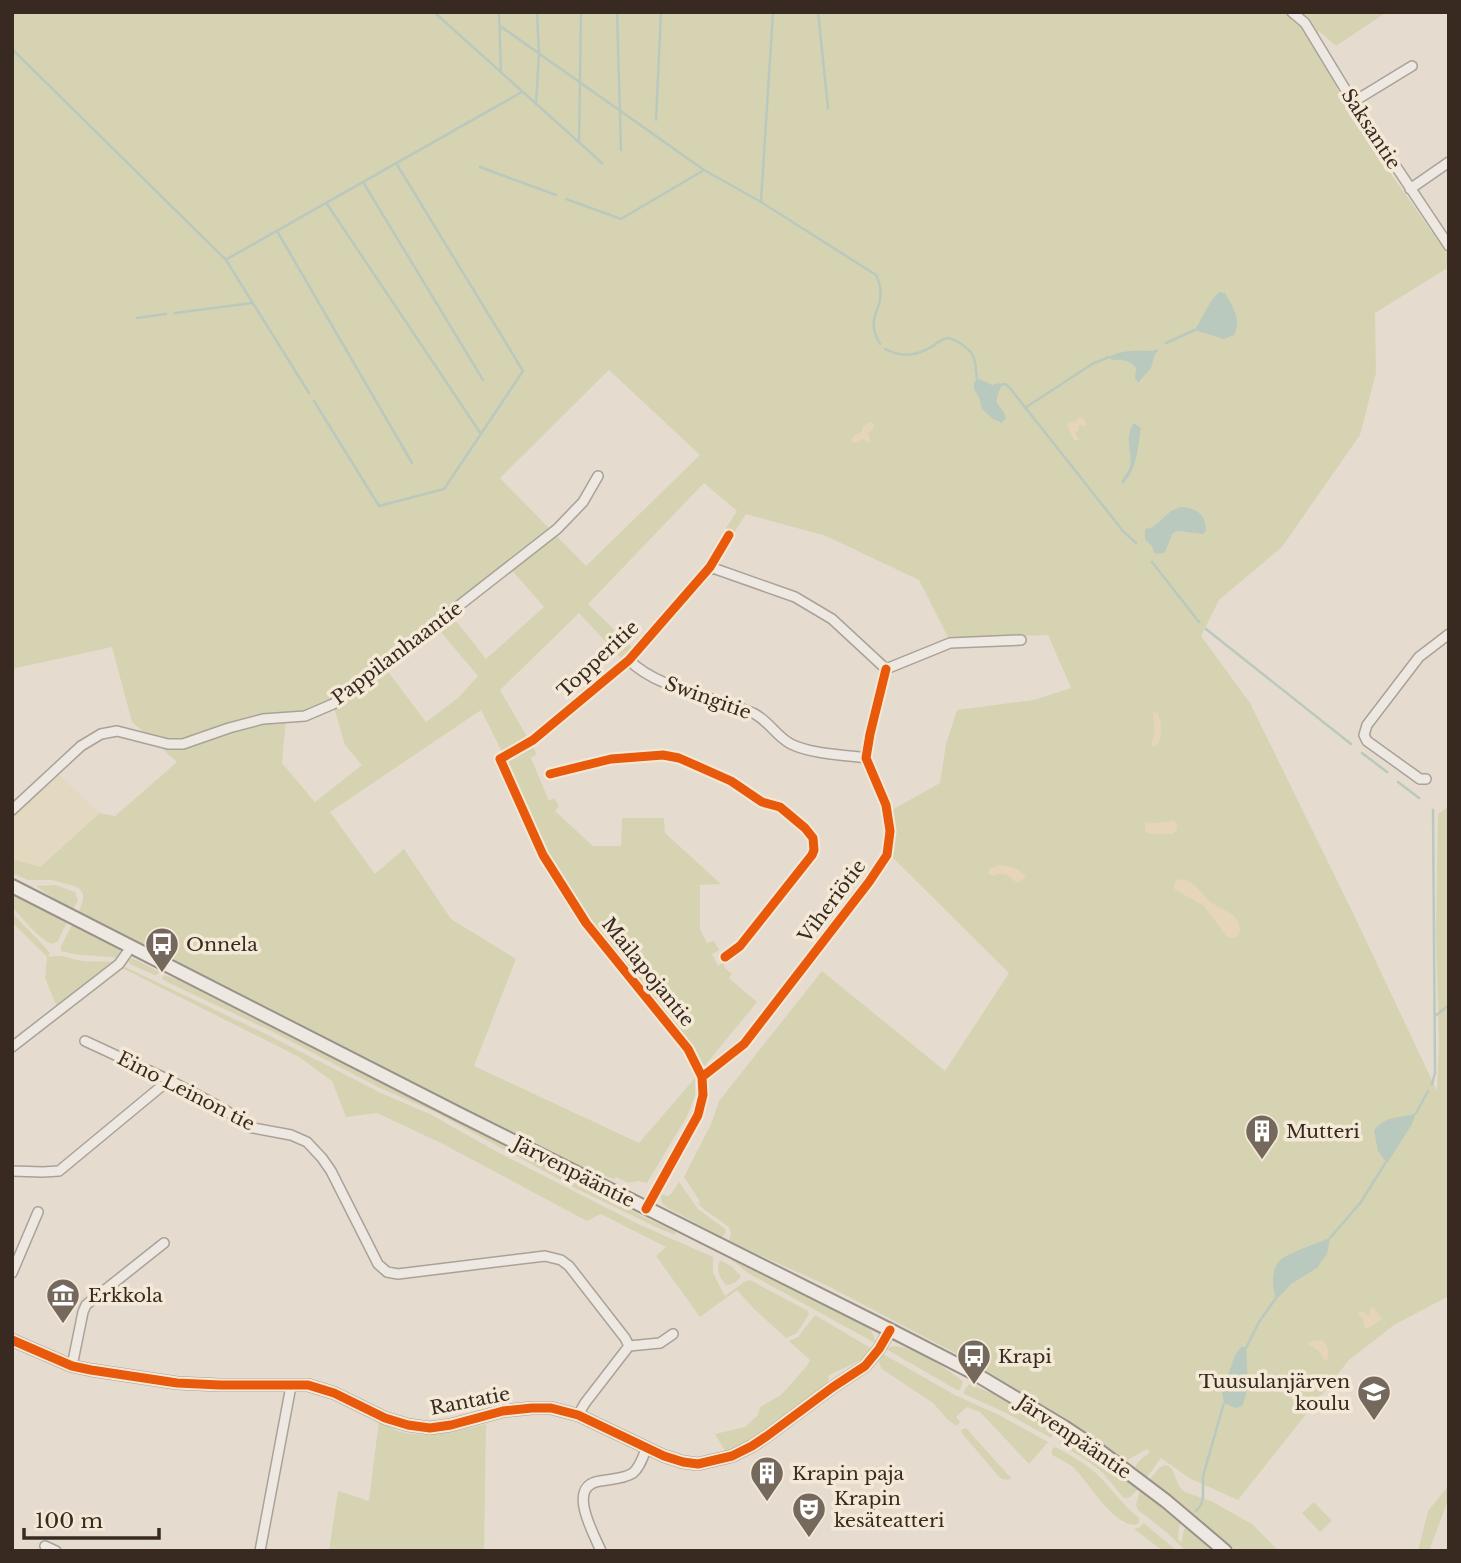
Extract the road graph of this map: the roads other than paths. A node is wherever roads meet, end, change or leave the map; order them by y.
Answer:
1 (1292, 12) edge
2 (1412, 66) dead end
3 (1353, 102) junction
4 (1449, 162) edge
5 (1410, 188) junction
6 (1449, 246) edge
7 (598, 476) dead end
8 (729, 535) dead end
9 (710, 567) junction
10 (1449, 634) edge
11 (1021, 640) dead end
12 (629, 660) junction
13 (886, 669) junction
14 (866, 758) junction
15 (500, 759) joint
16 (1426, 779) dead end
17 (12, 810) edge
18 (12, 886) edge
19 (131, 947) junction
20 (85, 1041) dead end
21 (12, 1047) edge
22 (702, 1076) junction
23 (169, 1080) junction
24 (12, 1171) edge
25 (646, 1209) junction
26 (38, 1212) dead end
27 (164, 1243) dead end
28 (12, 1273) edge
29 (890, 1330) junction
30 (673, 1334) dead end
31 (12, 1340) edge
32 (629, 1346) junction
33 (72, 1366) junction
34 (291, 1386) junction
35 (578, 1415) junction
36 (646, 1449) junction
37 (45, 1546) dead end
38 (56, 1551) edge
39 (260, 1551) edge
40 (601, 1551) edge
41 (1225, 1551) edge

1 - 3 street, Saksantie
2 - 3 street
3 - 5 street, Saksantie
4 - 5 street
5 - 6 street, Saksantie
7 - 17 street, Pappilanhaantie
8 - 9 street, Topperitie
9 - 12 street, Topperitie
9 - 13 street
10 - 16 street
11 - 13 street
12 - 14 street, Swingitie
12 - 15 street, Topperitie
13 - 14 street
14 - 22 street, Viheriötie
15 - 22 street, Mailapojantie
18 - 19 main road, Järvenpääntie
19 - 21 street
19 - 25 main road, Järvenpääntie
20 - 23 street, Eino Leinon tie
22 - 25 street
23 - 24 street
23 - 32 street, Eino Leinon tie
25 - 29 main road, Järvenpääntie
26 - 28 street
27 - 33 street
29 - 36 street, Rantatie
29 - 41 main road, Järvenpääntie
30 - 32 street
31 - 33 street, Rantatie
32 - 35 street
33 - 34 street, Rantatie
34 - 35 street, Rantatie
34 - 39 street
35 - 36 street, Rantatie
36 - 40 street
37 - 38 street

